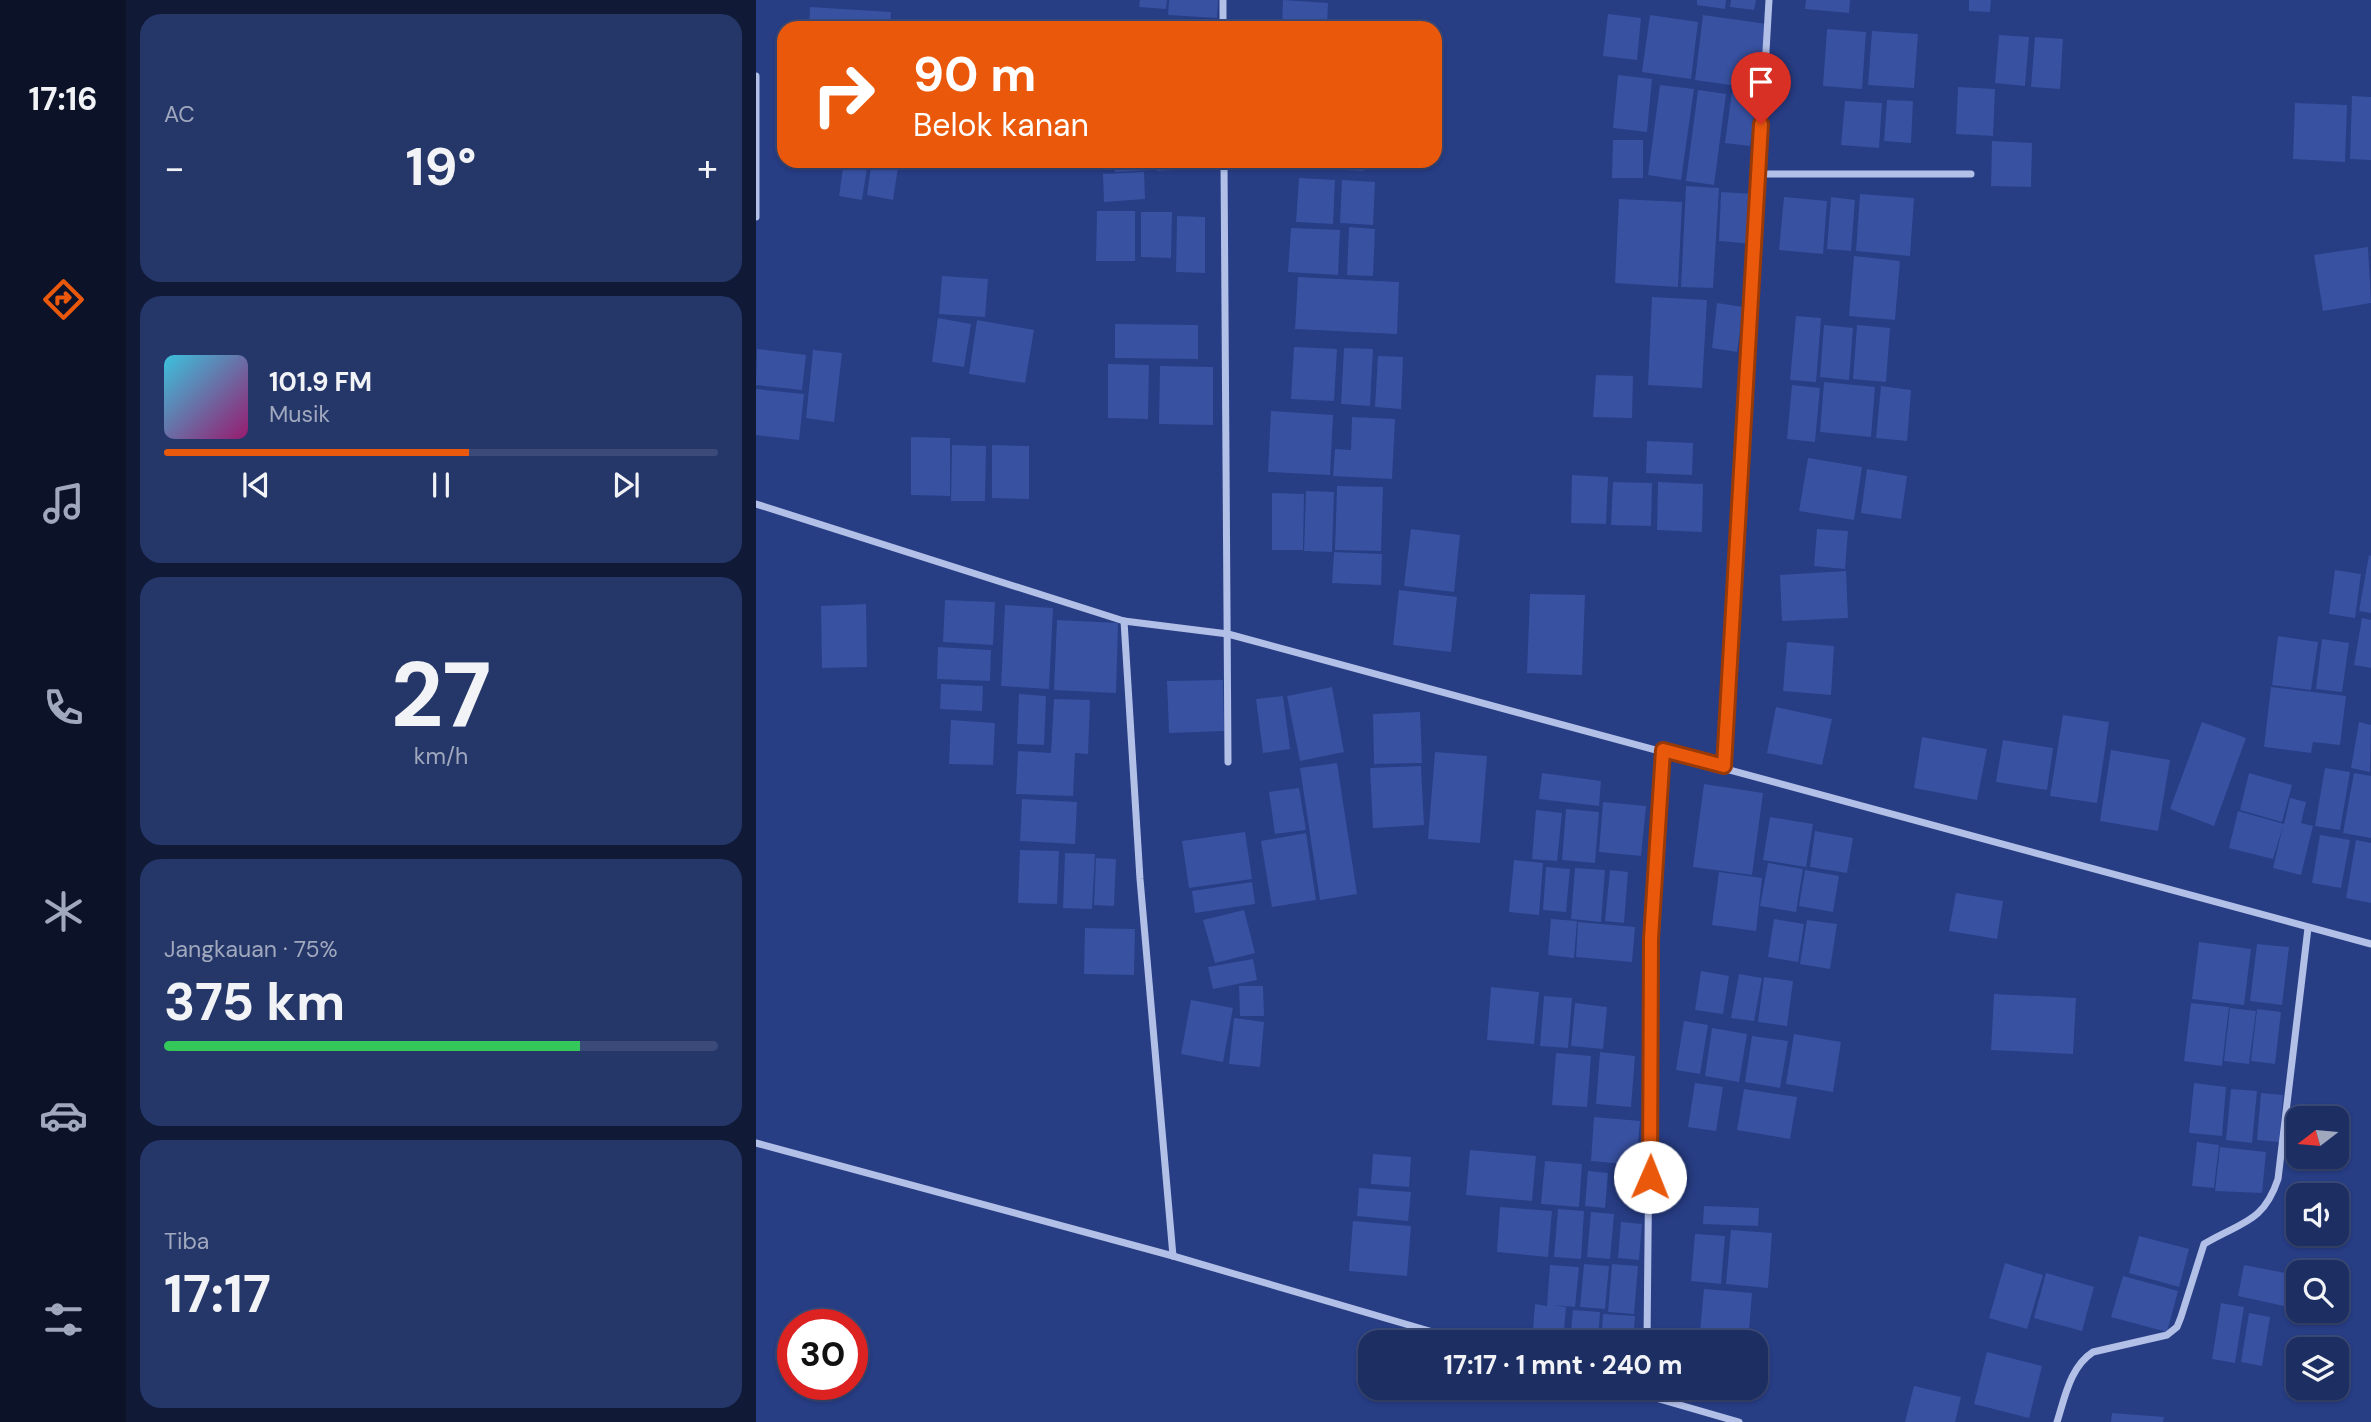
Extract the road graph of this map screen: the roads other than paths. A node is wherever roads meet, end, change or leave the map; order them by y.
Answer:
1 (1223, 0) edge
2 (1769, 0) edge
3 (1223, 21) edge
4 (756, 76) edge
5 (1224, 168) edge
6 (1758, 174) junction
7 (1971, 174) dead end
8 (756, 217) edge
9 (756, 504) edge
10 (1124, 621) junction
11 (1228, 634) junction
12 (1663, 750) junction
13 (1228, 762) dead end
14 (1724, 766) junction
15 (2308, 928) junction
16 (2371, 944) edge
17 (756, 1143) edge
18 (1173, 1255) junction
19 (1426, 1330) edge
20 (1647, 1330) edge
21 (1673, 1400) edge
22 (1739, 1422) edge
23 (2057, 1422) edge

1 - 3 street
2 - 6 street
4 - 8 street
5 - 11 street
6 - 7 street
6 - 14 street
9 - 10 street
10 - 11 street
10 - 18 street
11 - 12 street
11 - 13 street
12 - 14 street
12 - 20 street
14 - 15 street
15 - 16 street
15 - 23 street
17 - 18 street
18 - 19 street
21 - 22 street

